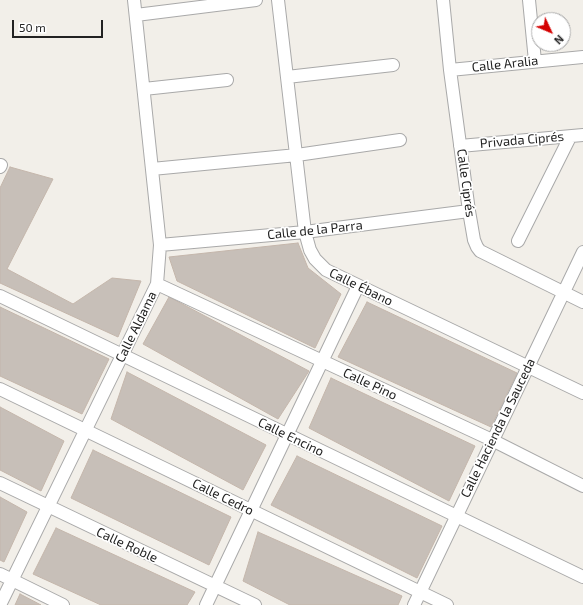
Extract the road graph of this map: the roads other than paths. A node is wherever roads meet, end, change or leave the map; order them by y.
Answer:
1 (134, 0) edge
2 (256, 0) edge
3 (278, 0) edge
4 (444, 0) edge
5 (529, 0) edge
6 (136, 15) junction
7 (583, 56) edge
8 (535, 61) junction
9 (393, 65) dead end
10 (450, 70) junction
11 (287, 77) junction
12 (227, 80) dead end
13 (144, 90) junction
14 (583, 135) edge
15 (570, 137) junction
16 (400, 140) dead end
17 (460, 146) junction
18 (297, 155) junction
19 (152, 169) junction
20 (469, 211) junction
21 (305, 232) junction
22 (518, 241) dead end
23 (160, 245) junction
24 (583, 252) edge
25 (157, 284) junction
26 (358, 286) junction
27 (564, 292) junction
28 (0, 296) edge
29 (583, 302) edge
30 (122, 355) junction
31 (322, 362) junction
32 (528, 366) junction
33 (0, 389) edge
34 (583, 393) edge
35 (85, 430) junction
36 (287, 435) junction
37 (492, 440) junction
38 (0, 483) edge
39 (583, 486) edge
40 (48, 507) junction
41 (251, 510) junction
42 (456, 516) junction
43 (0, 574) edge
44 (583, 577) edge
45 (12, 580) junction
46 (215, 586) junction
47 (420, 592) junction
48 (0, 605) edge
49 (63, 605) edge
50 (206, 605) edge
51 (255, 605) edge
52 (414, 605) edge
53 (447, 605) edge

1 - 6 street, Calle Aldama
2 - 6 street
3 - 11 street, Calle Ébano
4 - 10 street, Calle Ciprés
5 - 8 street
6 - 13 street, Calle Aldama
7 - 8 street, Calle Aralia
8 - 10 street, Calle Aralia
9 - 11 street
10 - 17 street, Calle Ciprés
11 - 18 street, Calle Ébano
12 - 13 street
13 - 19 street, Calle Aldama
14 - 15 street, Privada Ciprés
15 - 17 street, Privada Ciprés
15 - 22 street
16 - 18 street
17 - 20 street, Calle Ciprés
18 - 19 street
18 - 21 street, Calle Ébano
19 - 23 street, Calle Aldama
20 - 21 street, Calle de la Parra
20 - 27 street, Calle Ciprés
21 - 23 street, Calle de la Parra
21 - 26 street, Calle Ébano
23 - 25 street, Calle Aldama
24 - 27 street, Calle Hacienda la Sauceda
25 - 30 street, Calle Aldama
25 - 31 street, Calle Pino
26 - 31 street
26 - 32 street, Calle Ébano
27 - 29 street, Calle Ciprés
27 - 32 street, Calle Hacienda la Sauceda
28 - 30 street, Calle Encino
30 - 35 street, Calle Aldama
30 - 36 street, Calle Encino
31 - 36 street
31 - 37 street, Calle Pino
32 - 34 street, Calle Ébano
32 - 37 street, Calle Hacienda la Sauceda
33 - 35 street, Calle Cedro
35 - 40 street, Calle Aldama
35 - 41 street, Calle Cedro
36 - 41 street
36 - 42 street, Calle Encino
37 - 39 street, Calle Pino
37 - 42 street, Calle Hacienda la Sauceda
38 - 40 street, Calle Roble
40 - 45 street, Calle Aldama
40 - 46 street, Calle Roble
41 - 46 street
41 - 47 street, Calle Cedro
42 - 44 street, Calle Encino
42 - 47 street, Calle Hacienda la Sauceda
43 - 45 street
45 - 48 street, Calle Aldama
45 - 49 street
46 - 50 street
46 - 51 street, Calle Roble
47 - 52 street, Calle Hacienda la Sauceda
47 - 53 street, Calle Cedro

